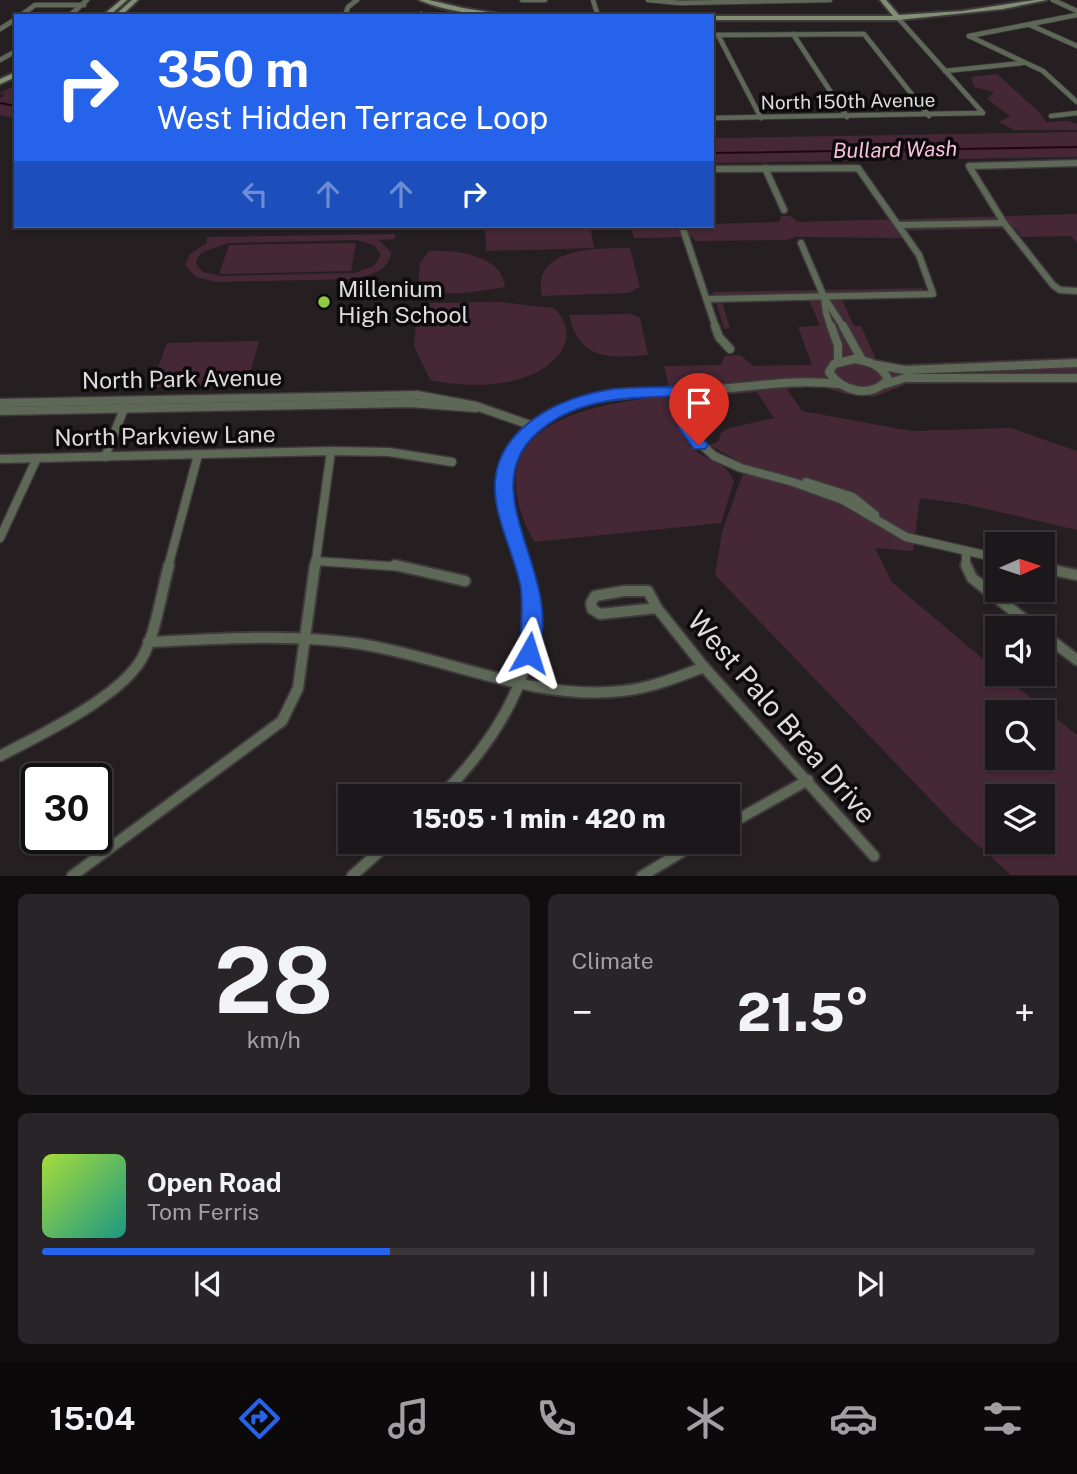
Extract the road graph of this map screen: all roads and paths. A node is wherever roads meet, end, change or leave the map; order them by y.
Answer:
1 (124, 0) edge
2 (135, 0) edge
3 (357, 0) edge
4 (422, 0) edge
5 (522, 0) edge
6 (545, 0) edge
7 (648, 0) edge
8 (830, 0) edge
9 (883, 0) edge
10 (1044, 0) edge
11 (1053, 0) edge
12 (705, 1) edge
13 (775, 1) edge
14 (85, 2) edge
15 (1077, 13) edge
16 (22, 14) edge
17 (71, 14) edge
18 (107, 14) edge
19 (119, 14) edge
20 (346, 14) edge
21 (494, 14) edge
22 (714, 18) edge
23 (898, 18) junction
24 (1030, 25) junction
25 (793, 34) junction
26 (715, 35) edge
27 (1077, 46) edge
28 (1024, 62) junction
29 (945, 71) junction
30 (1077, 102) edge
31 (1077, 113) edge
32 (929, 116) junction
33 (1051, 116) dead end
34 (847, 117) junction
35 (714, 118) edge
36 (761, 118) junction
37 (1077, 163) edge
38 (765, 168) junction
39 (714, 169) edge
40 (785, 210) dead end
41 (1004, 223) junction
42 (900, 225) junction
43 (683, 228) edge
44 (801, 243) dead end
45 (1077, 291) edge
46 (824, 297) junction
47 (708, 299) junction
48 (730, 349) dead end
49 (862, 360) junction
50 (838, 361) junction
51 (1077, 363) edge
52 (877, 365) junction
53 (1014, 365) junction
54 (829, 372) junction
55 (1077, 378) edge
56 (1023, 379) junction
57 (801, 380) junction
58 (839, 384) junction
59 (886, 384) junction
60 (678, 391) junction
61 (0, 403) edge
62 (126, 404) junction
63 (0, 411) edge
64 (533, 426) junction
65 (331, 452) junction
66 (198, 455) junction
67 (105, 457) junction
68 (37, 458) junction
69 (0, 459) edge
70 (452, 462) dead end
71 (0, 538) edge
72 (966, 551) junction
73 (985, 555) edge
74 (315, 561) junction
75 (1055, 570) edge
76 (1077, 575) edge
77 (465, 581) dead end
78 (657, 608) junction
79 (1020, 616) edge
80 (305, 639) junction
81 (148, 642) junction
82 (1055, 643) edge
83 (1077, 660) edge
84 (704, 667) junction
85 (520, 683) junction
86 (0, 755) edge
87 (808, 780) junction
88 (452, 784) edge
89 (740, 818) edge
90 (377, 854) edge
91 (678, 854) edge
92 (874, 856) dead end
93 (72, 876) edge
94 (352, 876) edge
95 (642, 876) edge

1 - 18 street
2 - 19 street
3 - 20 street
4 - 21 street
5 - 6 street
7 - 12 street
8 - 13 street
9 - 23 street
10 - 23 street
11 - 15 street
12 - 13 street
14 - 16 street
14 - 17 street
15 - 24 street
22 - 23 street
23 - 29 street
24 - 27 street
24 - 28 street
25 - 26 street
25 - 32 street
25 - 34 street
26 - 36 street
28 - 29 street
28 - 30 street
29 - 32 street, North 150th Avenue
31 - 33 street
32 - 34 street, North 150th Avenue
34 - 36 street, North 150th Avenue
35 - 36 street, North 150th Avenue
37 - 41 street
38 - 39 street
38 - 40 street
38 - 42 street
41 - 42 street
41 - 45 street
42 - 46 street
43 - 47 street
44 - 46 street
46 - 47 street
46 - 49 street
46 - 50 street
47 - 48 street
49 - 50 street
49 - 52 street
50 - 54 street
51 - 53 street
52 - 53 street
52 - 59 street
53 - 56 street
54 - 57 street
54 - 58 street
55 - 56 street
56 - 59 street
57 - 58 street
57 - 60 street
58 - 59 street
60 - 64 street
60 - 72 street
61 - 62 street, North Park Avenue
62 - 63 street, North Park Avenue
62 - 64 street, North Park Avenue
62 - 67 street
64 - 85 street
65 - 66 street, North Parkview Lane
65 - 70 street, North Parkview Lane
65 - 74 street
66 - 67 street, North Parkview Lane
66 - 81 street
67 - 68 street, North Parkview Lane
68 - 69 street, North Parkview Lane
68 - 71 street
72 - 73 street
72 - 79 street
74 - 77 street
74 - 80 street
75 - 76 street
78 - 78 street, West Palo Brea Drive
78 - 84 street, West Palo Brea Drive
80 - 81 street
80 - 85 street
80 - 93 street
81 - 86 street
82 - 83 street
84 - 85 street
84 - 87 street, West Palo Brea Drive
85 - 88 street
87 - 89 street
87 - 92 street, West Palo Brea Drive
90 - 94 street
91 - 95 street

